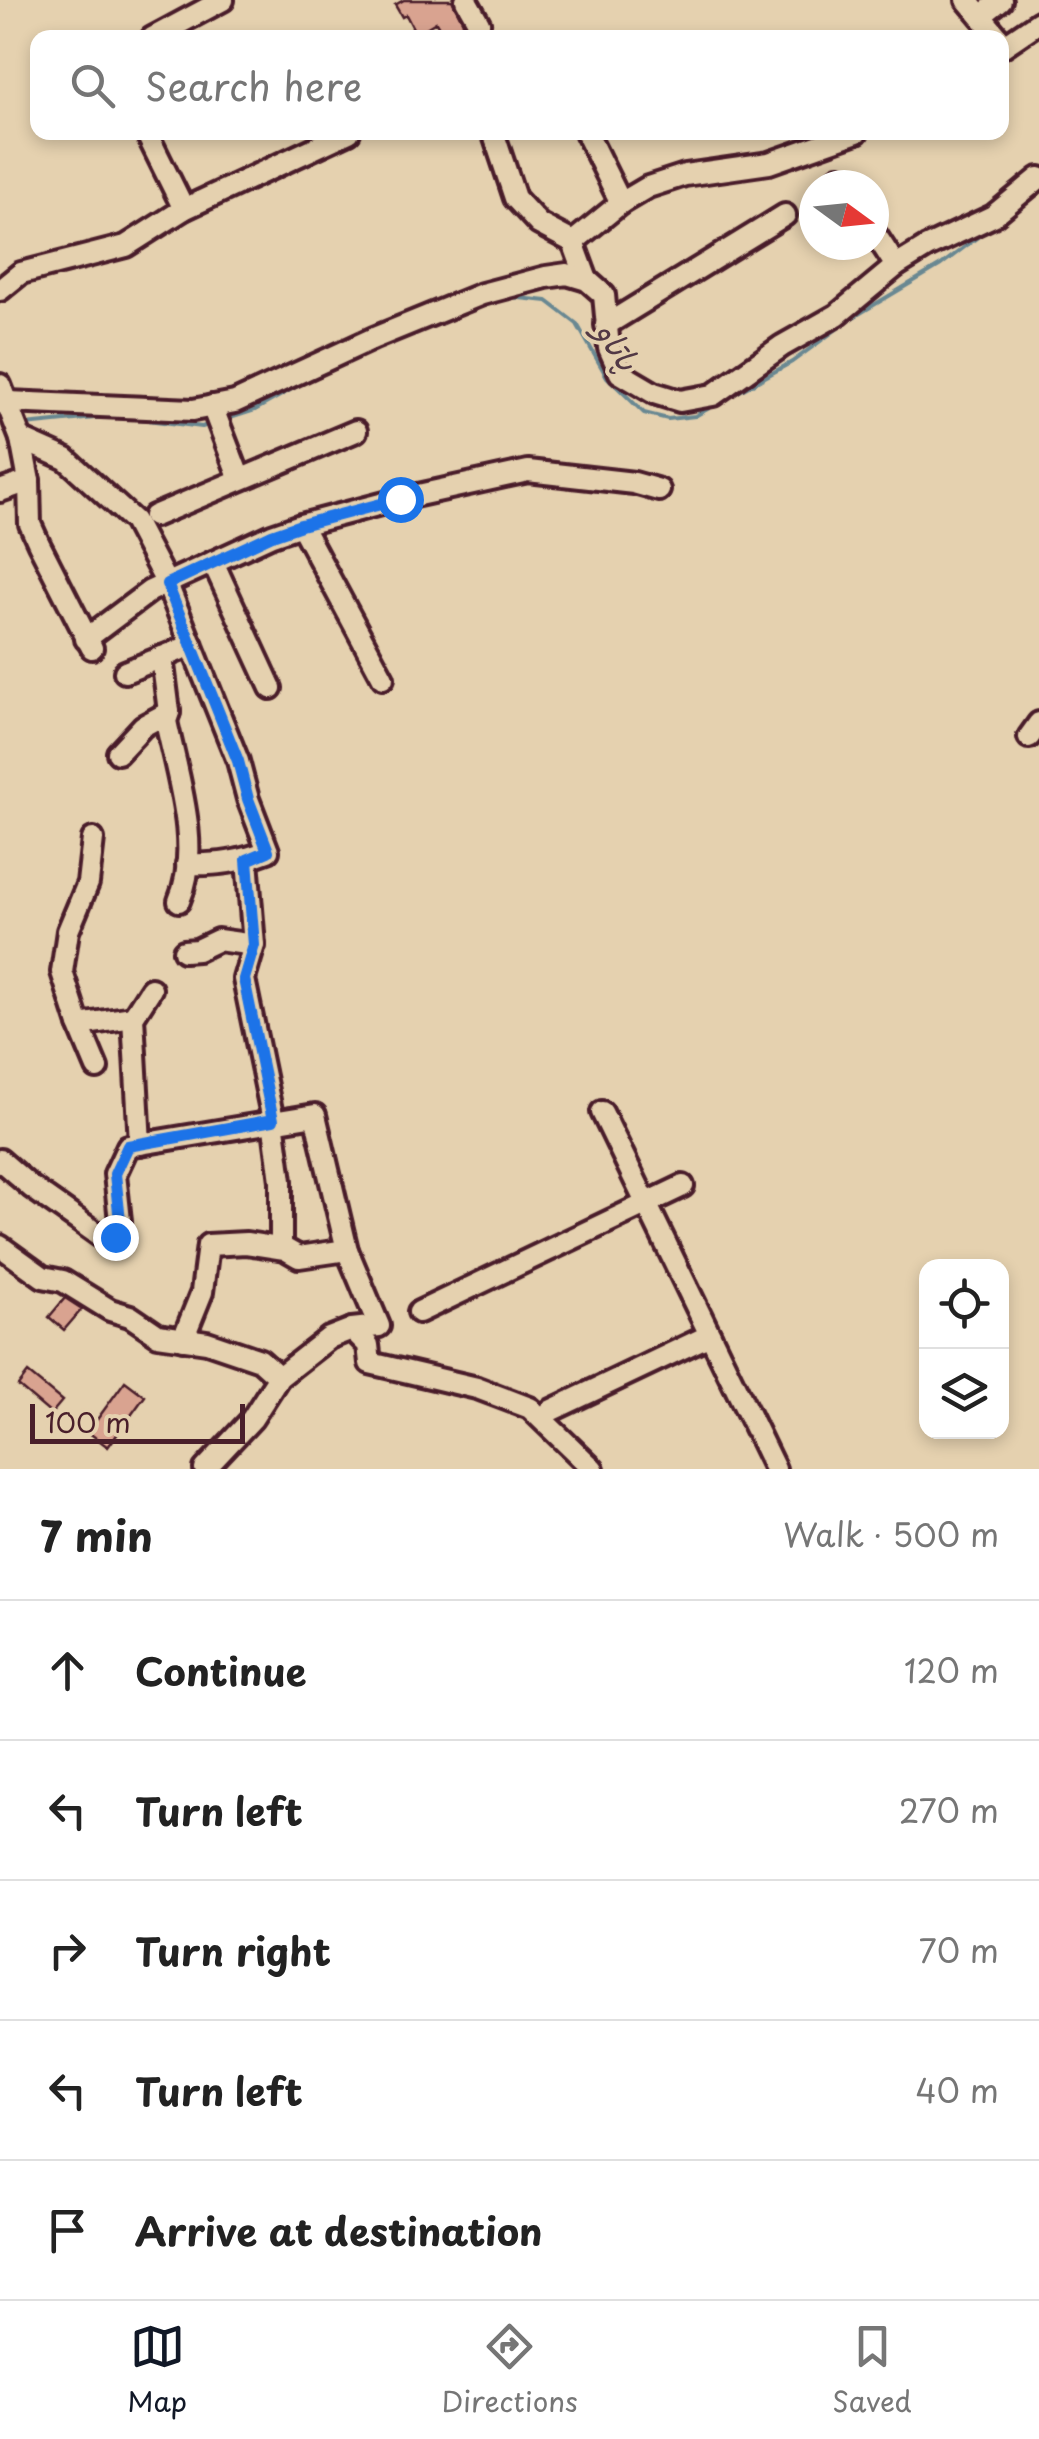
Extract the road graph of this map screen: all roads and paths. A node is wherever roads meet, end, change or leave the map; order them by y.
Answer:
1 (224, 0) edge
2 (466, 0) edge
3 (1001, 0) edge
4 (974, 8) edge
5 (1039, 22) edge
6 (167, 30) edge
7 (474, 30) edge
8 (992, 30) edge
9 (1009, 38) edge
10 (150, 140) edge
11 (332, 140) edge
12 (496, 140) edge
13 (590, 140) edge
14 (833, 140) edge
15 (1039, 178) edge
16 (622, 203) junction
17 (184, 209) junction
18 (784, 214) dead end
19 (573, 242) junction
20 (889, 255) edge
21 (896, 266) junction
22 (586, 280) junction
23 (0, 290) edge
24 (606, 325) junction
25 (3, 397) edge
26 (212, 406) junction
27 (356, 432) dead end
28 (21, 439) junction
29 (240, 479) junction
30 (29, 481) junction
31 (659, 490) dead end
32 (0, 491) edge
33 (154, 516) dead end
34 (301, 525) junction
35 (213, 562) junction
36 (167, 584) junction
37 (192, 646) junction
38 (162, 658) junction
39 (125, 672) dead end
40 (383, 678) dead end
41 (272, 688) dead end
42 (169, 712) junction
43 (118, 753) dead end
44 (93, 839) dead end
45 (247, 860) junction
46 (187, 864) junction
47 (179, 902) dead end
48 (254, 945) junction
49 (184, 951) dead end
50 (150, 989) dead end
51 (133, 1017) junction
52 (79, 1024) junction
53 (97, 1068) dead end
54 (602, 1112) dead end
55 (273, 1120) junction
56 (140, 1144) junction
57 (0, 1160) edge
58 (683, 1186) dead end
59 (646, 1203) junction
60 (0, 1246) edge
61 (281, 1248) junction
62 (347, 1250) junction
63 (419, 1312) dead end
64 (352, 1329) junction
65 (710, 1335) junction
66 (183, 1340) junction
67 (279, 1377) junction
68 (550, 1411) dead end
69 (773, 1468) edge
70 (205, 1469) edge
71 (593, 1469) edge

1 - 6 street
2 - 7 street
3 - 4 street
4 - 8 street
5 - 9 street
10 - 17 street
11 - 17 street
12 - 19 street
13 - 16 street
14 - 16 street
15 - 21 street
16 - 19 street
17 - 23 street
18 - 24 street
19 - 22 street
20 - 21 street
21 - 24 street
22 - 24 street
22 - 26 street
25 - 26 street
25 - 28 street
26 - 29 street
27 - 29 street
28 - 30 street
28 - 36 street
29 - 33 street
30 - 32 street
30 - 36 street
31 - 34 street
34 - 35 street
34 - 40 street
35 - 36 street
35 - 41 street
36 - 37 street
37 - 38 street
37 - 45 street
38 - 39 street
38 - 42 street
42 - 43 street
42 - 46 street
44 - 52 street
45 - 46 street
45 - 48 street
46 - 47 street
48 - 49 street
48 - 55 street
50 - 51 street
51 - 52 street
51 - 56 street
52 - 53 street
54 - 59 street
55 - 56 street
55 - 61 street
55 - 62 street
56 - 57 street
58 - 59 street
59 - 63 street
59 - 65 street
60 - 66 street
61 - 62 street
61 - 66 street
62 - 64 street
64 - 67 street
64 - 71 street
65 - 68 street
65 - 69 street
66 - 67 street
67 - 70 street

